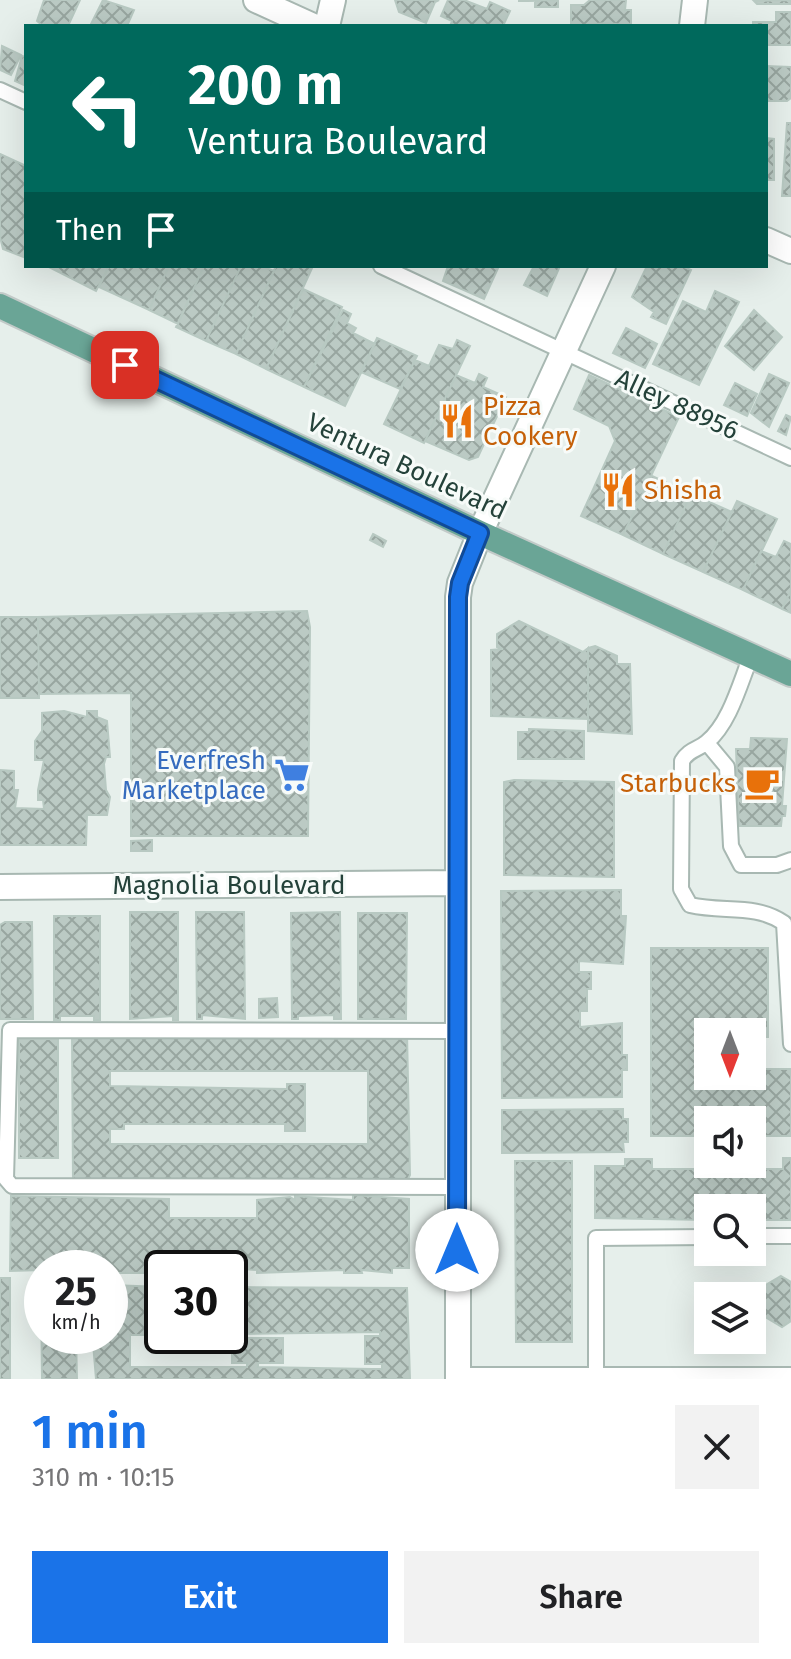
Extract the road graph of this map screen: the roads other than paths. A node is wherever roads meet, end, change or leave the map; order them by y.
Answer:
1 (256, 0) edge
2 (333, 0) edge
3 (695, 0) edge
4 (309, 24) edge
5 (327, 24) edge
6 (692, 24) edge
7 (0, 90) edge
8 (24, 101) edge
9 (768, 241) edge
10 (791, 251) edge
11 (385, 268) edge
12 (602, 268) edge
13 (0, 306) edge
14 (563, 350) junction
15 (791, 458) edge
16 (480, 533) junction
17 (751, 656) junction
18 (791, 674) edge
19 (707, 743) junction
20 (791, 860) edge
21 (457, 883) junction
22 (0, 887) edge
23 (457, 1031) junction
24 (791, 1044) edge
25 (457, 1187) junction
26 (766, 1236) edge
27 (791, 1236) edge
28 (694, 1237) edge
29 (596, 1375) junction
30 (791, 1375) edge
31 (458, 1377) edge

1 - 4 street
2 - 5 street
3 - 6 street
7 - 8 lane
9 - 10 street
11 - 14 lane, Alley 88956
12 - 14 street
13 - 16 main road, Ventura Boulevard
14 - 15 lane, Alley 88956
14 - 16 street
16 - 17 main road, Ventura Boulevard
16 - 21 street
17 - 18 main road, Ventura Boulevard
17 - 19 lane
19 - 20 lane
19 - 24 lane
21 - 22 street, Magnolia Boulevard
21 - 23 street
23 - 25 street
23 - 25 lane
25 - 31 street
26 - 27 lane
28 - 29 lane
29 - 30 lane
29 - 31 lane

